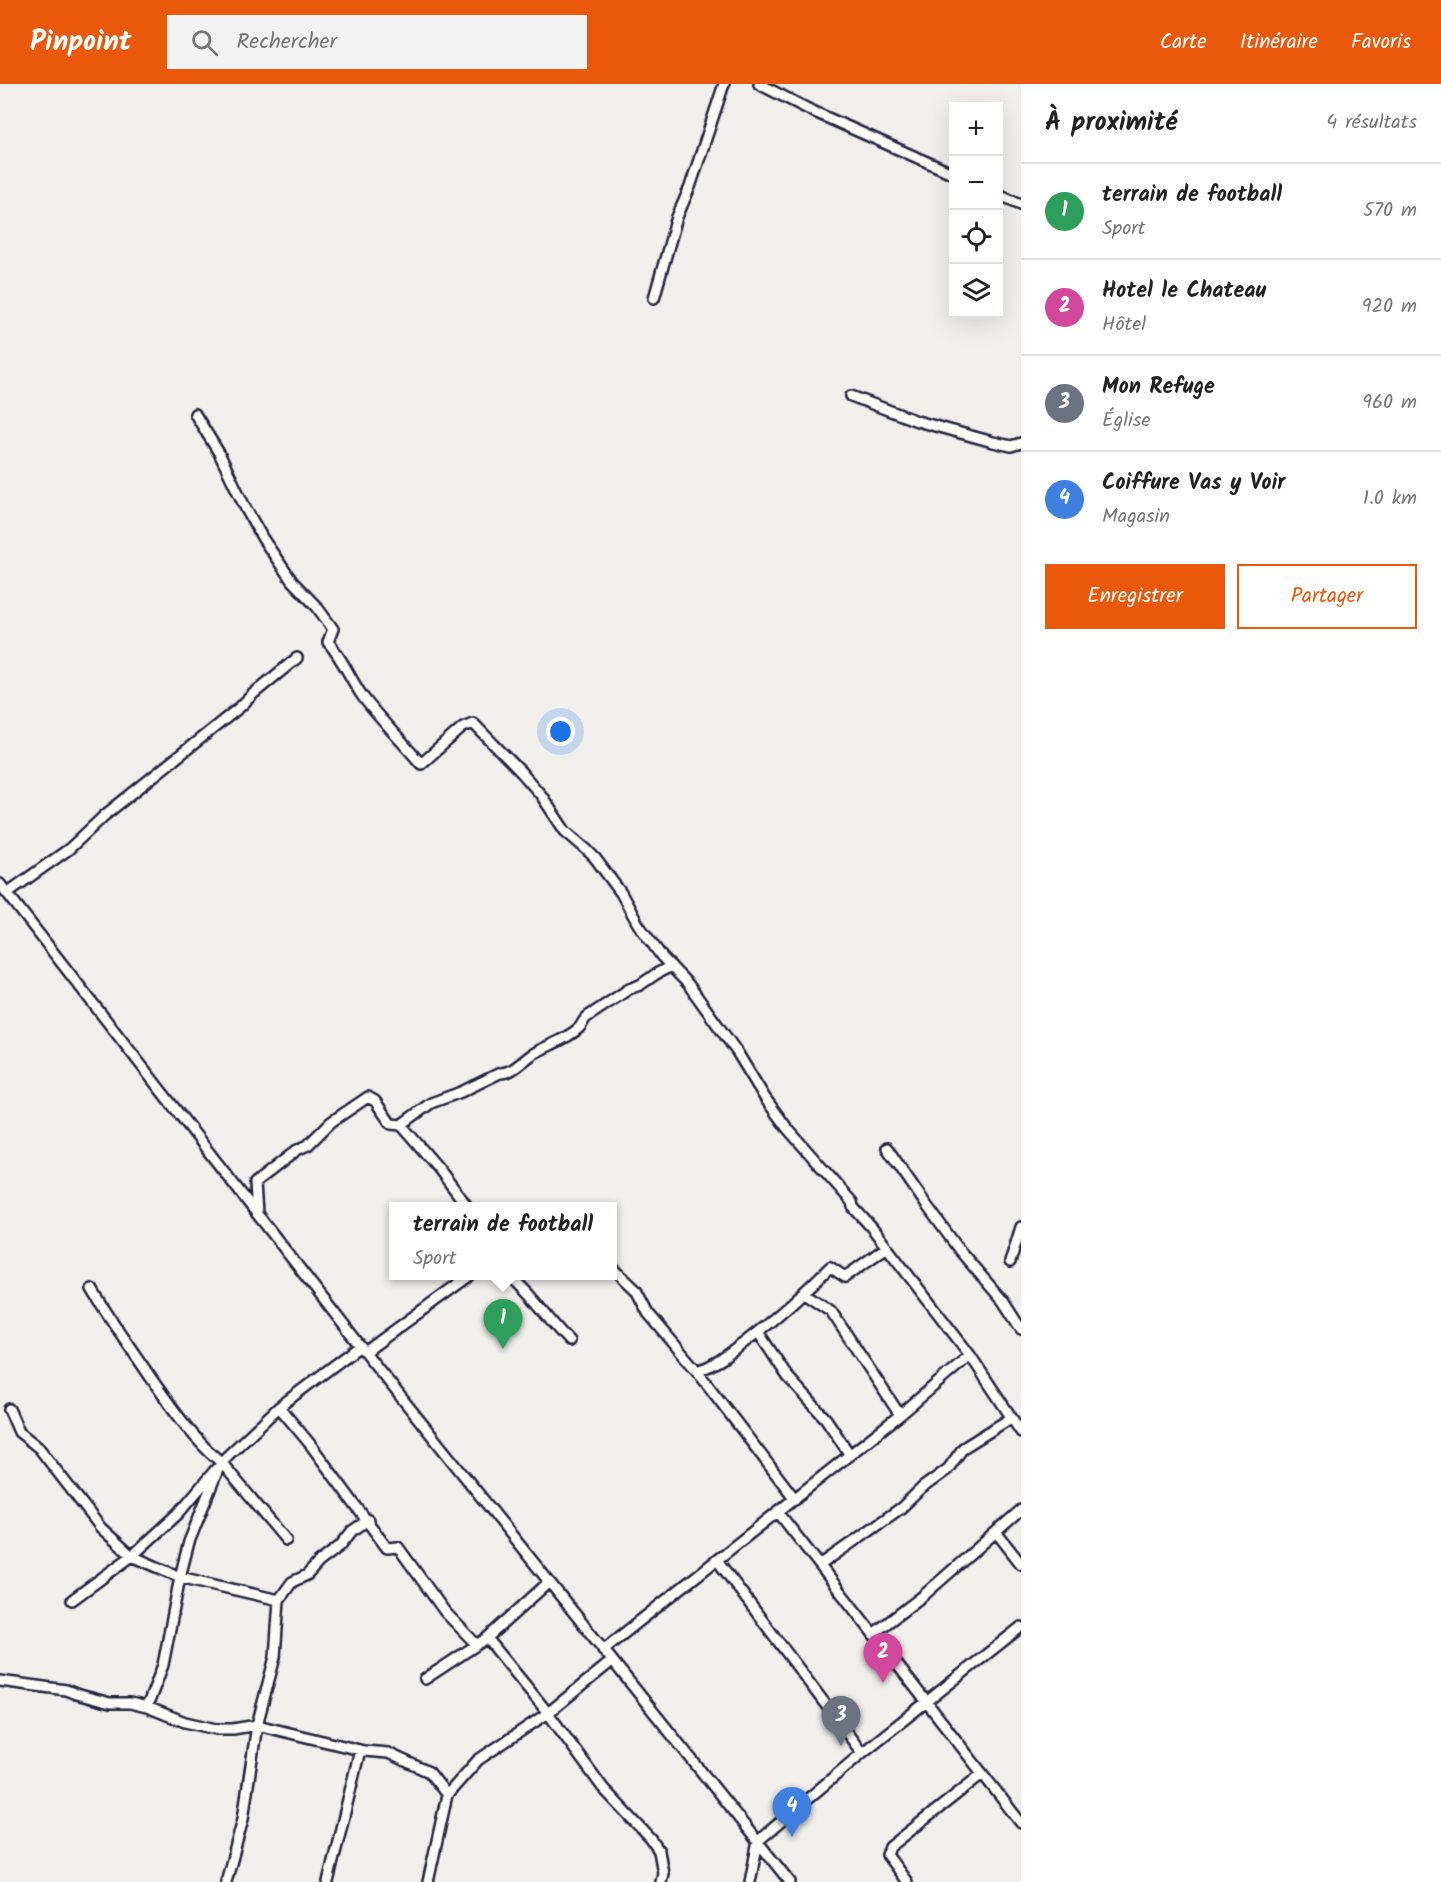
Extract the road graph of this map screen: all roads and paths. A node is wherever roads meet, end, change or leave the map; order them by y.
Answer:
1 (724, 84) edge
2 (759, 84) edge
3 (949, 172) edge
4 (1003, 196) edge
5 (1021, 204) edge
6 (654, 298) dead end
7 (850, 396) dead end
8 (195, 414) dead end
9 (1021, 443) edge
10 (297, 658) dead end
11 (0, 884) edge
12 (7, 893) junction
13 (672, 966) junction
14 (400, 1125) junction
15 (887, 1148) dead end
16 (255, 1183) junction
17 (241, 1193) junction
18 (464, 1202) edge
19 (257, 1214) junction
20 (1021, 1227) edge
21 (1018, 1242) edge
22 (887, 1247) junction
23 (1010, 1262) dead end
24 (617, 1272) edge
25 (462, 1280) edge
26 (515, 1280) edge
27 (92, 1289) dead end
28 (804, 1293) junction
29 (1021, 1329) edge
30 (758, 1332) junction
31 (569, 1341) dead end
32 (363, 1349) junction
33 (970, 1355) junction
34 (697, 1371) junction
35 (279, 1407) junction
36 (9, 1409) dead end
37 (900, 1415) junction
38 (1011, 1418) junction
39 (1021, 1432) edge
40 (850, 1455) junction
41 (221, 1462) junction
42 (795, 1499) junction
43 (1021, 1510) edge
44 (778, 1512) junction
45 (368, 1520) junction
46 (996, 1532) junction
47 (286, 1540) dead end
48 (132, 1556) junction
49 (717, 1560) junction
50 (1021, 1564) edge
51 (820, 1565) junction
52 (180, 1577) junction
53 (549, 1582) junction
54 (72, 1600) dead end
55 (279, 1600) junction
56 (1021, 1627) edge
57 (873, 1634) junction
58 (487, 1638) junction
59 (476, 1644) junction
60 (603, 1650) junction
61 (612, 1661) junction
62 (425, 1679) dead end
63 (0, 1681) edge
64 (926, 1703) junction
65 (147, 1707) junction
66 (548, 1713) junction
67 (257, 1725) junction
68 (360, 1750) junction
69 (862, 1753) junction
70 (982, 1774) junction
71 (447, 1795) junction
72 (1021, 1823) edge
73 (758, 1841) junction
74 (226, 1882) edge
75 (327, 1882) edge
76 (428, 1882) edge
77 (661, 1882) edge
78 (750, 1882) edge
79 (790, 1882) edge
80 (907, 1882) edge

1 - 6 street
2 - 3 street
4 - 5 street
7 - 9 street
8 - 13 street
10 - 12 street
11 - 12 street
12 - 17 street
13 - 14 street
13 - 22 street
14 - 16 street
14 - 18 street
15 - 29 street
16 - 17 street
16 - 19 street
17 - 19 street
19 - 32 street
20 - 21 street
21 - 23 street
22 - 28 street
22 - 33 street
24 - 34 street
25 - 32 street
26 - 31 street
27 - 41 street
28 - 30 street
28 - 37 street
30 - 34 street
30 - 40 street
32 - 35 street
32 - 53 street
33 - 37 street
33 - 38 street
34 - 42 street
35 - 41 street
35 - 45 street
36 - 48 street
37 - 40 street
38 - 39 street
38 - 51 street
40 - 42 street
41 - 47 street
41 - 48 street
41 - 52 street
42 - 44 street
43 - 46 street
44 - 49 street
44 - 51 street
45 - 55 street
45 - 59 street
46 - 50 street
46 - 57 street
48 - 52 street
48 - 54 street
49 - 60 street
49 - 69 street
51 - 57 street
52 - 55 street
52 - 65 street
53 - 58 street
53 - 60 street
55 - 67 street
56 - 64 street
57 - 64 street
58 - 59 street
58 - 66 street
59 - 62 street
60 - 61 street
61 - 66 street
61 - 73 street
63 - 65 street
64 - 69 street
64 - 70 street
65 - 67 street
66 - 71 street
66 - 77 street
67 - 68 street
67 - 74 street
68 - 71 street
68 - 75 street
69 - 73 street
70 - 72 street
70 - 80 street
71 - 76 street
73 - 78 street
73 - 79 street

